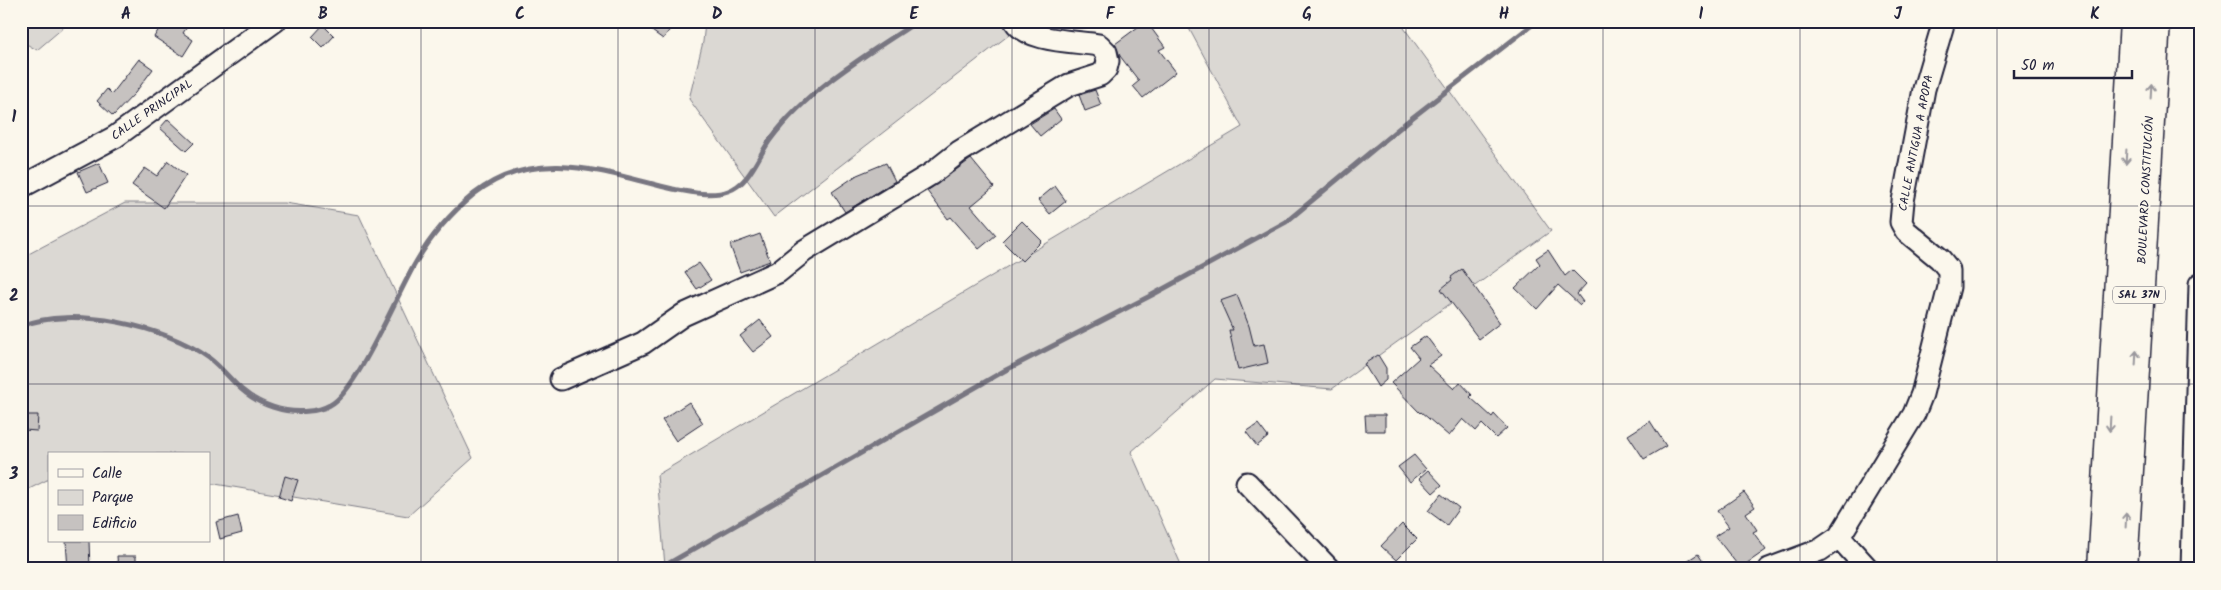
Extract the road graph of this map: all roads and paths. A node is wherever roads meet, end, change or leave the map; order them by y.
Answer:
1 (275, 21) edge
2 (1015, 21) edge
3 (1944, 21) edge
4 (2134, 21) edge
5 (2156, 21) edge
6 (21, 187) edge
7 (2200, 284) edge
8 (561, 379) dead end
9 (1247, 483) dead end
10 (1839, 537) junction
11 (1329, 569) edge
12 (1769, 569) edge
13 (1868, 569) edge
14 (2102, 569) edge
15 (2123, 569) edge
16 (2192, 569) edge

1 - 6 street, CALLE PRINCIPAL
2 - 8 street
3 - 10 street, CALLE ANTIGUA A APOPA
4 -> 14 highway, BOULEVARD CONSTITUCIÓN / SAL 37N
15 -> 5 highway, BOULEVARD CONSTITUCIÓN / SAL 37N
7 - 16 street
9 - 11 street
10 - 12 street
10 - 13 street

